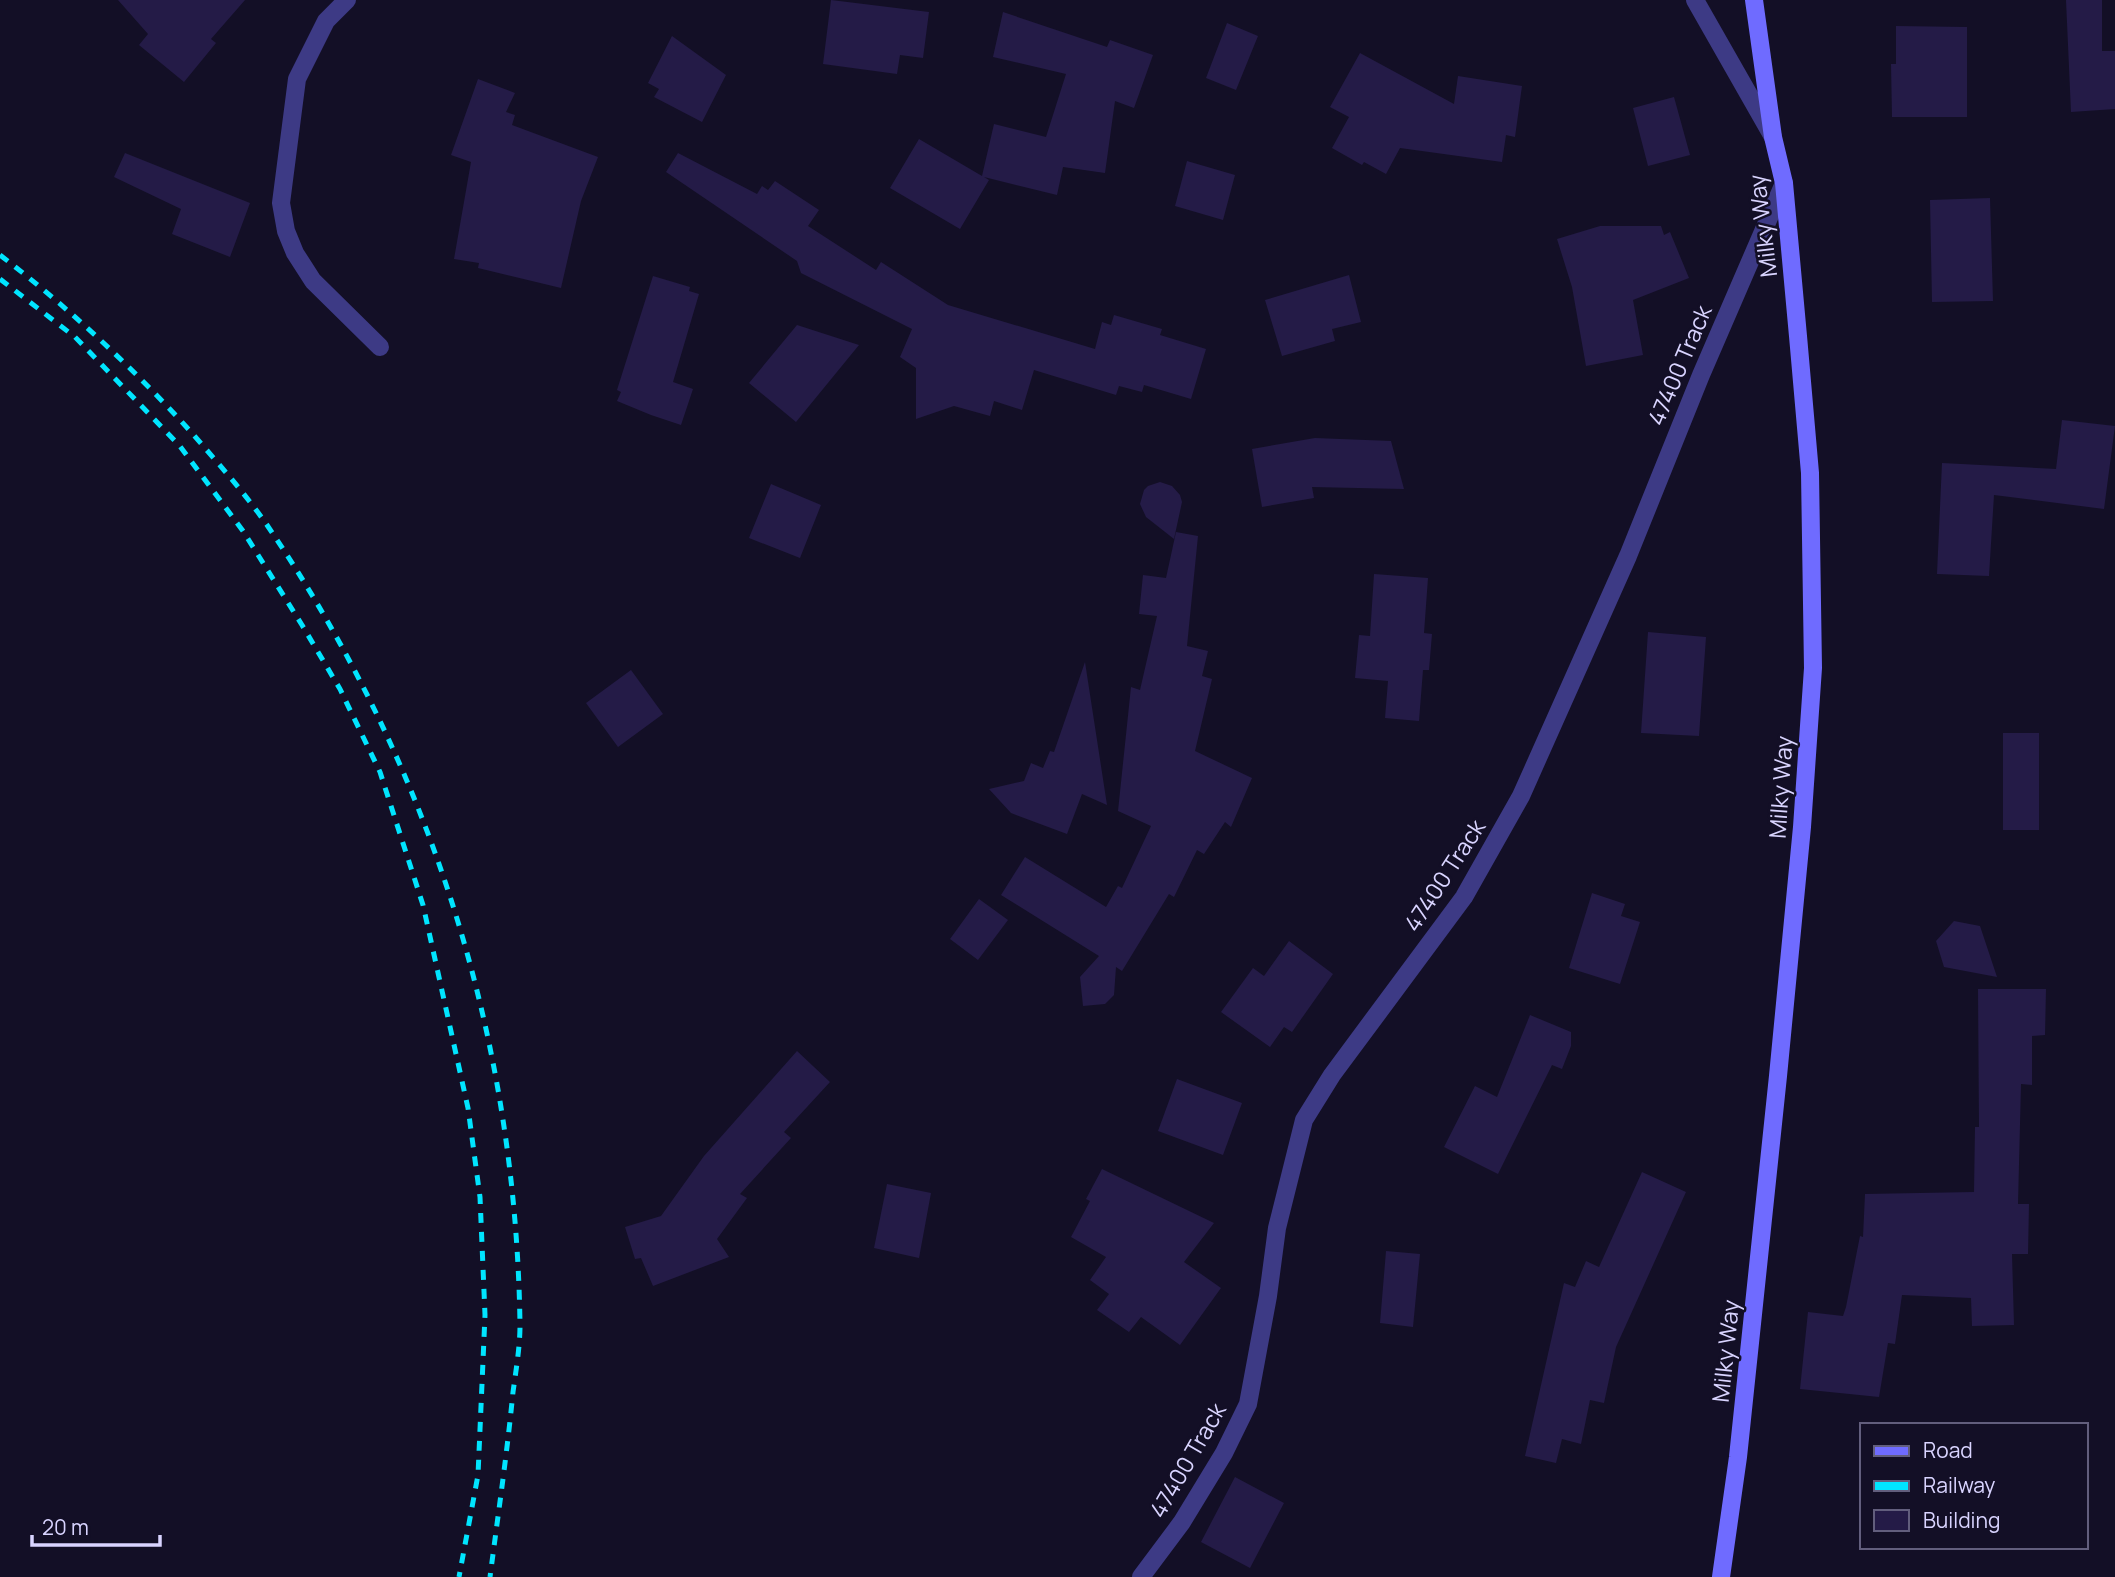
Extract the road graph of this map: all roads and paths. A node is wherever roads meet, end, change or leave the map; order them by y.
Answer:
1 (347, 0) edge
2 (1695, 0) edge
3 (1754, 0) edge
4 (1773, 137) junction
5 (1783, 183) junction
6 (380, 347) dead end
7 (1141, 1577) edge
8 (1721, 1577) edge

1 - 6 street
2 - 4 street
3 - 4 street, Milky Way
4 - 5 street, Milky Way
5 - 7 street, 47400 Track
5 - 8 street, Milky Way

